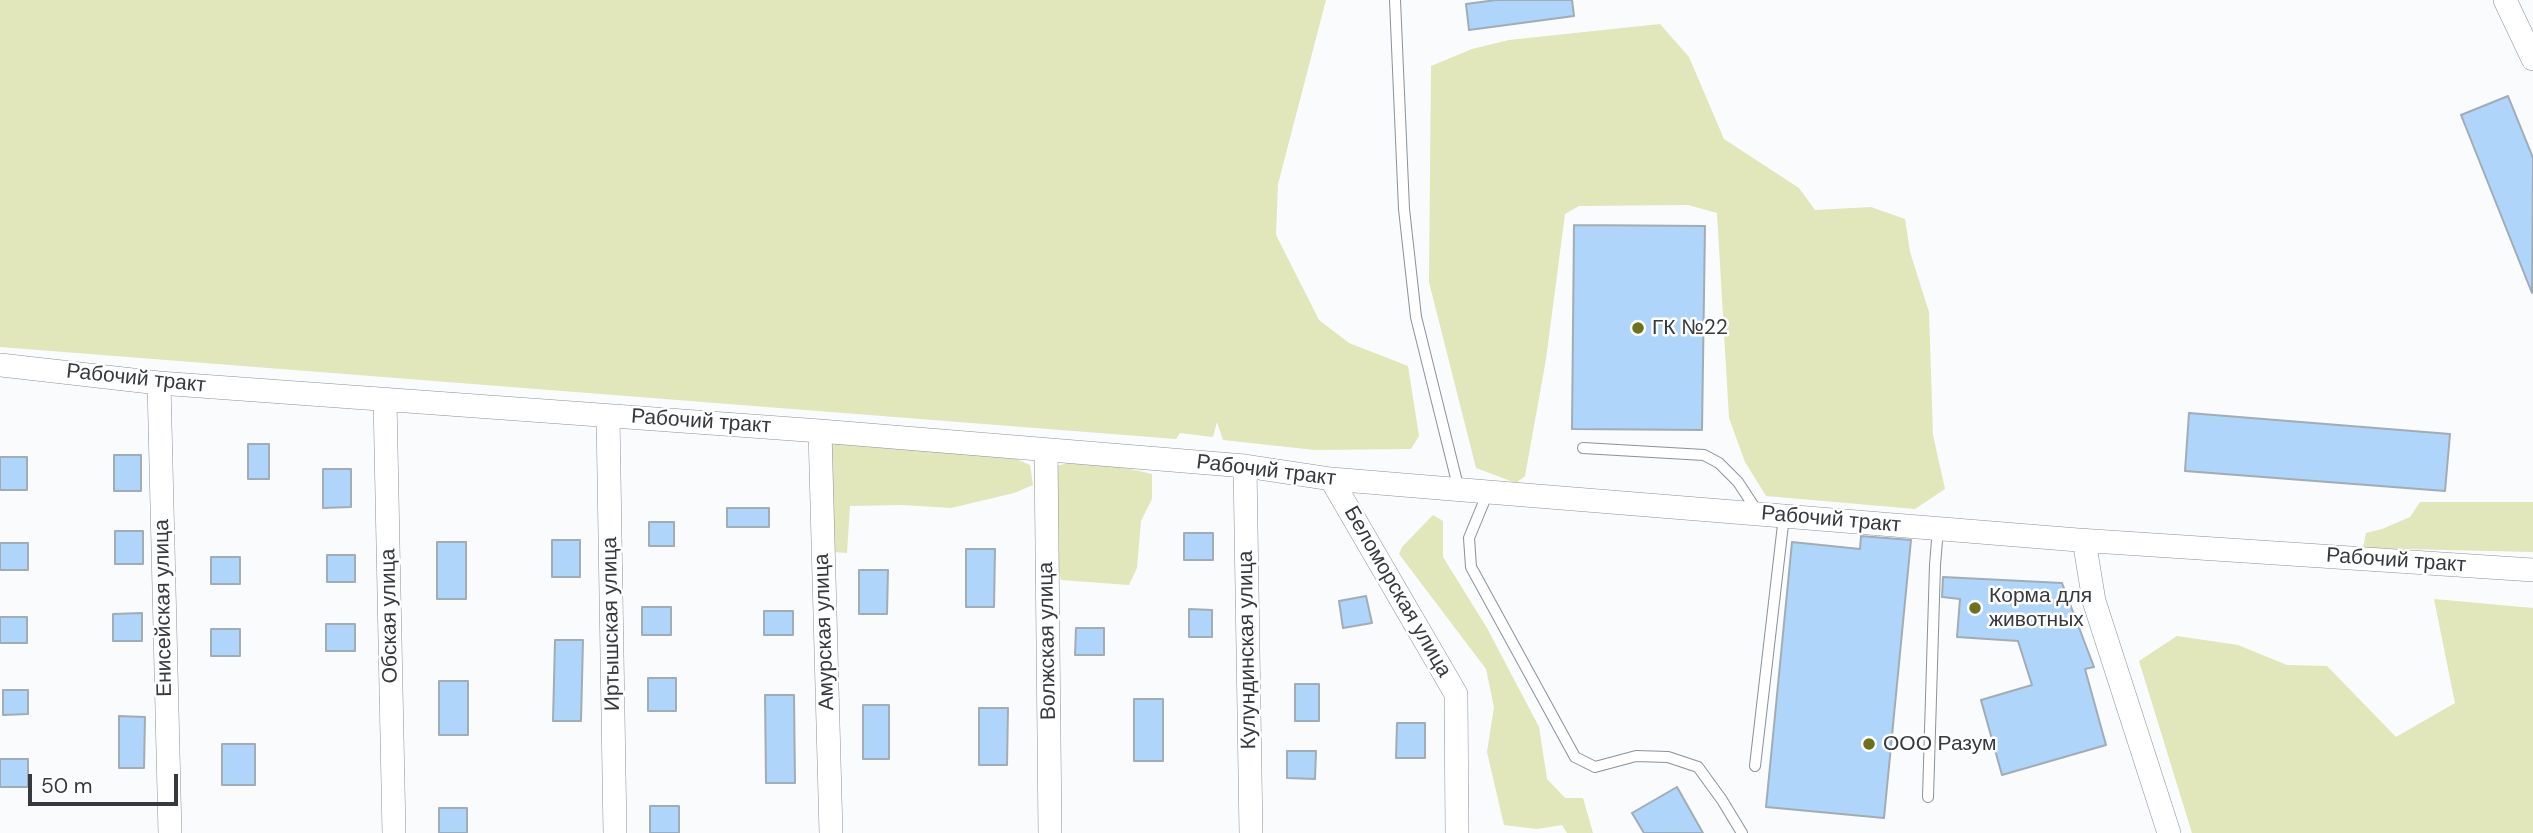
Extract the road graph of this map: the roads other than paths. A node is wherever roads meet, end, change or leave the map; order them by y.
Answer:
1 (1395, 0) edge
2 (2505, 0) edge
3 (2533, 59) edge
4 (0, 365) edge
5 (159, 383) junction
6 (385, 399) junction
7 (608, 416) junction
8 (820, 431) junction
9 (1583, 448) dead end
10 (1046, 450) junction
11 (1245, 466) junction
12 (1331, 479) junction
13 (1459, 490) junction
14 (1488, 492) junction
15 (1759, 514) junction
16 (1784, 516) junction
17 (1938, 528) junction
18 (2084, 540) junction
19 (2533, 570) edge
20 (1755, 766) dead end
21 (1928, 797) dead end
22 (170, 833) edge
23 (394, 833) edge
24 (615, 833) edge
25 (831, 833) edge
26 (1050, 833) edge
27 (1251, 833) edge
28 (1457, 833) edge
29 (1742, 833) edge
30 (2169, 833) edge

1 - 13 lane
2 - 3 street
4 - 5 street, Рабочий тракт
5 - 6 street, Рабочий тракт
5 - 22 street, Енисейская улица
6 - 7 street, Рабочий тракт
6 - 23 street, Обская улица
7 - 8 street, Рабочий тракт
7 - 24 street, Иртышская улица
8 - 10 street, Рабочий тракт
8 - 25 street, Амурская улица
9 - 15 lane
10 - 11 street, Рабочий тракт
10 - 26 street, Волжская улица
11 - 12 street, Рабочий тракт
11 - 27 street, Кулундинская улица
12 - 13 street, Рабочий тракт
12 - 28 street, Беломорская улица
13 - 14 street, Рабочий тракт
14 - 15 street, Рабочий тракт
14 - 29 lane
15 - 16 street, Рабочий тракт
16 - 17 street, Рабочий тракт
16 - 20 lane
17 - 18 street, Рабочий тракт
17 - 21 lane
18 - 19 street, Рабочий тракт
18 - 30 street

